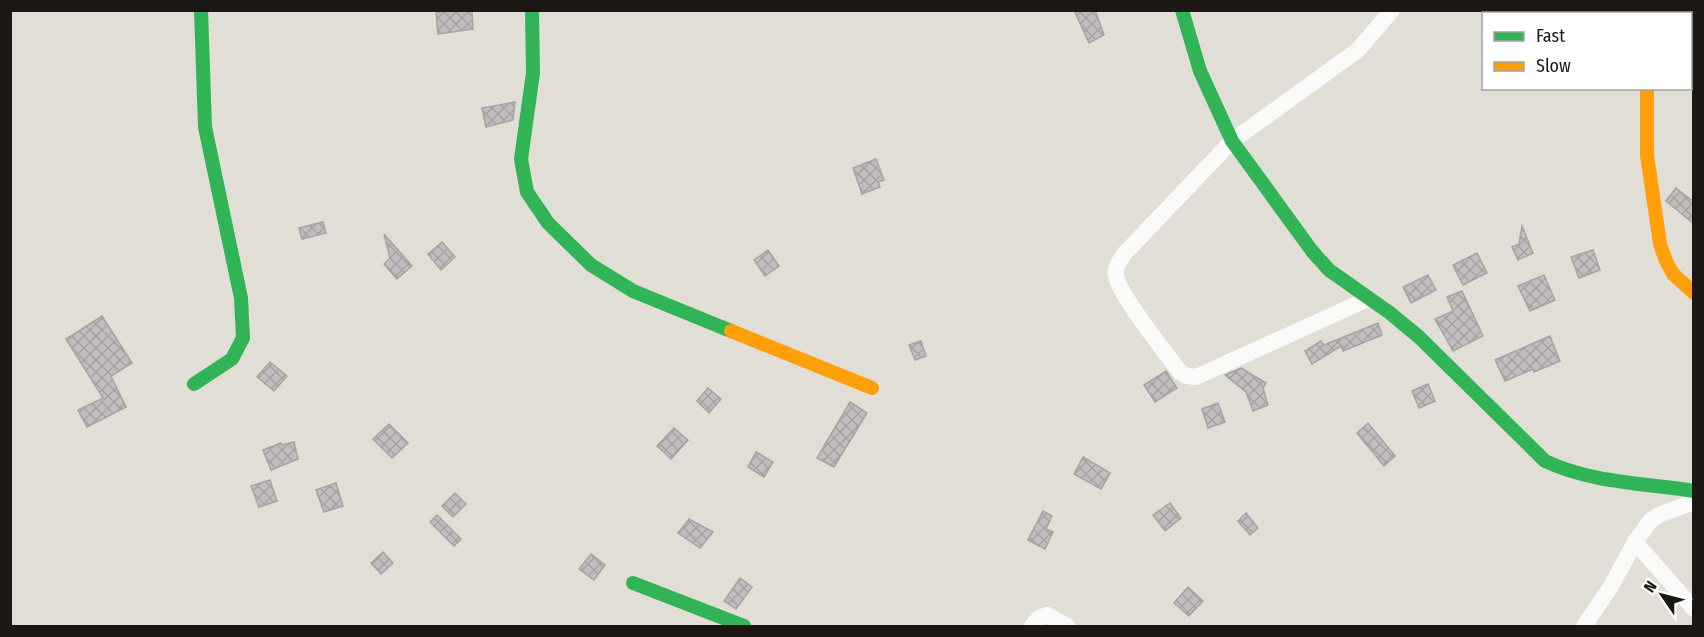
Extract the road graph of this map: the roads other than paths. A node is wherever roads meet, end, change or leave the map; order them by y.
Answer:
1 (201, 10) edge
2 (532, 10) edge
3 (1182, 10) edge
4 (1392, 10) edge
5 (1647, 90) edge
6 (1232, 141) junction
7 (1694, 293) edge
8 (1368, 299) junction
9 (194, 384) dead end
10 (872, 388) dead end
11 (1694, 491) edge
12 (1694, 502) edge
13 (1635, 542) junction
14 (633, 582) dead end
15 (1694, 609) edge
16 (744, 627) edge
17 (1032, 627) edge
18 (1067, 627) edge
19 (1584, 627) edge

1 - 9 street
2 - 10 street
3 - 6 street
4 - 6 street
5 - 7 street
6 - 8 street
6 - 8 street
8 - 11 street
12 - 13 street
13 - 15 street
13 - 19 street
14 - 16 street
17 - 18 street

